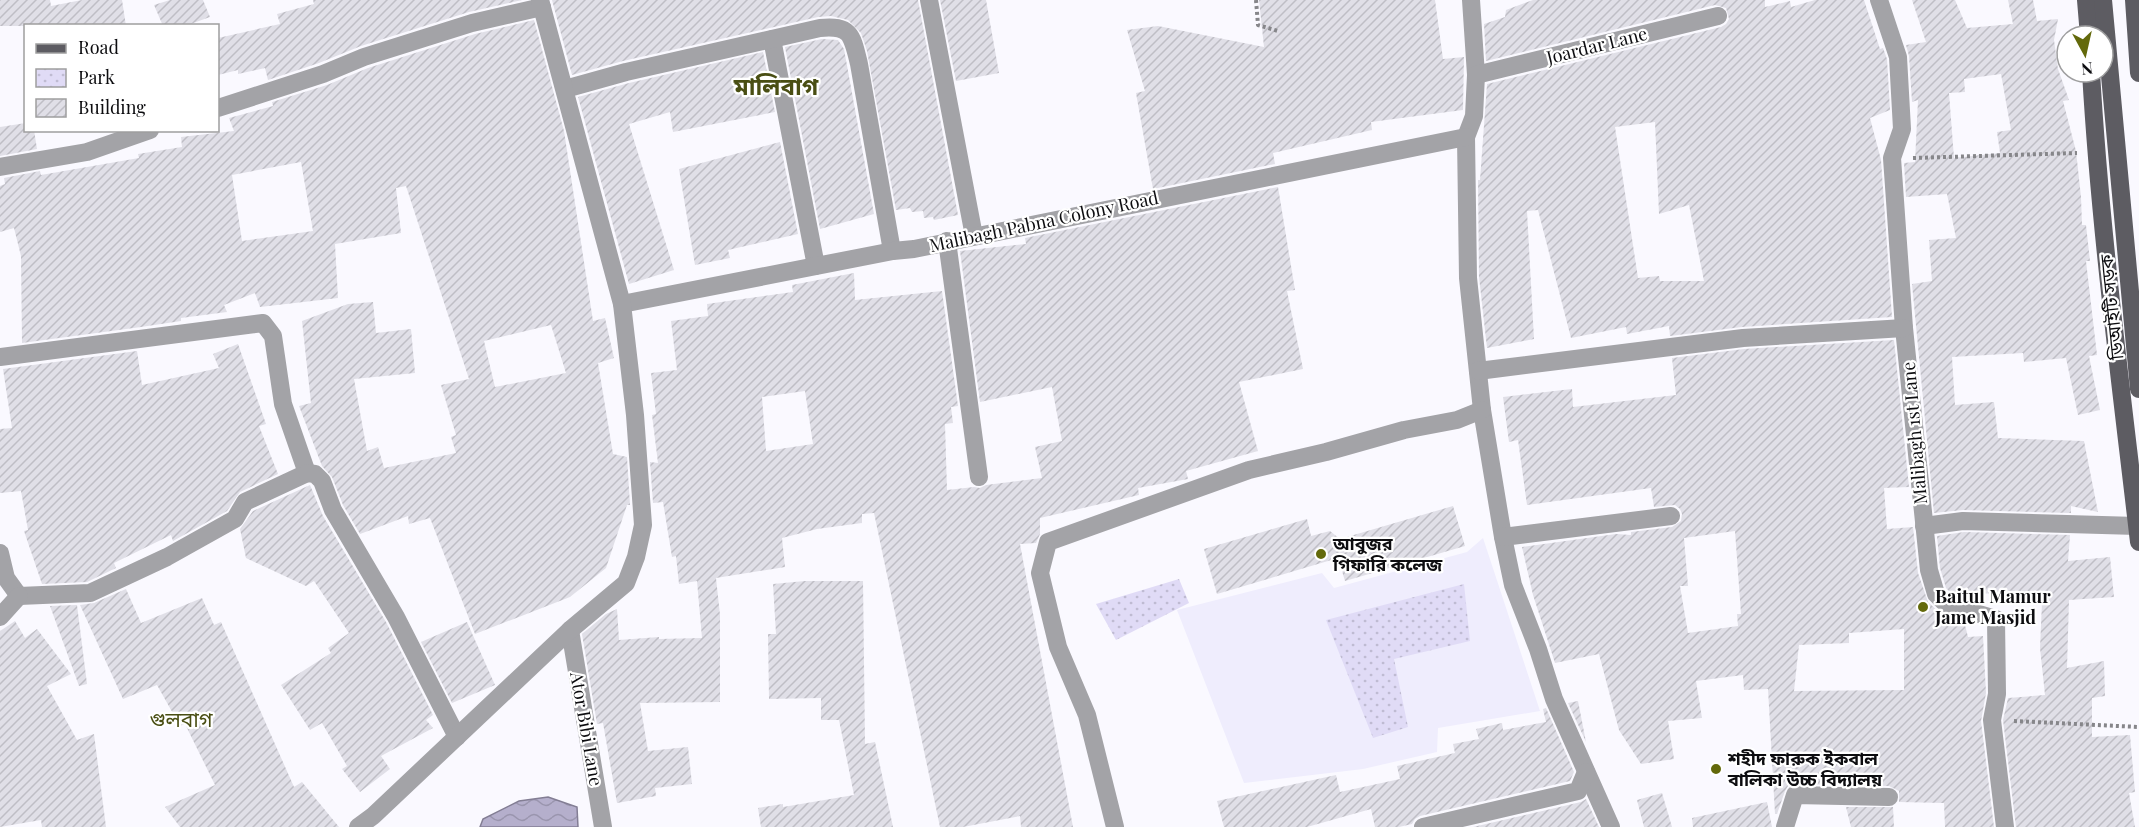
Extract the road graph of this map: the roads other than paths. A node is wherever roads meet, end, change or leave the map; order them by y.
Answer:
1 (929, 0) edge
2 (1471, 0) edge
3 (1879, 0) edge
4 (2086, 0) edge
5 (2103, 0) edge
6 (2134, 0) edge
7 (541, 4) edge
8 (1718, 16) dead end
9 (2088, 24) edge
10 (772, 39) junction
11 (2139, 73) edge
12 (1476, 75) junction
13 (2092, 84) edge
14 (565, 89) junction
15 (219, 108) edge
16 (144, 132) edge
17 (1466, 137) junction
18 (0, 167) edge
19 (974, 236) junction
20 (946, 241) junction
21 (892, 251) junction
22 (816, 266) junction
23 (622, 304) junction
24 (1904, 328) junction
25 (0, 357) edge
26 (1478, 371) junction
27 (2139, 389) edge
28 (1482, 411) junction
29 (307, 473) junction
30 (979, 477) dead end
31 (1671, 516) dead end
32 (1924, 526) junction
33 (2138, 534) edge
34 (1503, 537) junction
35 (0, 553) edge
36 (19, 596) junction
37 (0, 616) edge
38 (570, 630) junction
39 (457, 737) junction
40 (1586, 772) junction
41 (1889, 797) dead end
42 (357, 827) edge
43 (603, 827) edge
44 (1115, 827) edge
45 (1423, 827) edge
46 (1611, 827) edge
47 (1785, 827) edge
48 (2005, 827) edge

1 - 19 street
2 - 12 street
3 - 24 street, Malibagh 1st Lane
4 - 9 main road
5 - 27 main road
6 - 11 main road
7 - 14 street
7 - 15 street
8 - 12 street, Joardar Lane
10 - 14 street
10 - 21 street
10 - 22 street
12 - 17 street
13 - 33 main road, ডিআইটি সড়ক
14 - 23 street
16 - 18 street
17 - 19 street, Malibagh Pabna Colony Road
17 - 26 street
19 - 20 street, Malibagh Pabna Colony Road
20 - 21 street, Malibagh Pabna Colony Road
20 - 30 street
21 - 22 street, Malibagh Pabna Colony Road
22 - 23 street, Malibagh Pabna Colony Road
23 - 38 street
24 - 26 street
24 - 32 street, Malibagh 1st Lane
25 - 29 street
26 - 28 street
28 - 34 street
28 - 44 street
29 - 36 street
29 - 39 street
31 - 34 street
32 - 33 street
32 - 48 street, Malibagh 1st Lane
34 - 40 street
35 - 36 street
36 - 37 street
38 - 39 street
38 - 43 street, Ator Bibi Lane
39 - 42 street
40 - 45 street
40 - 46 street
41 - 47 street

